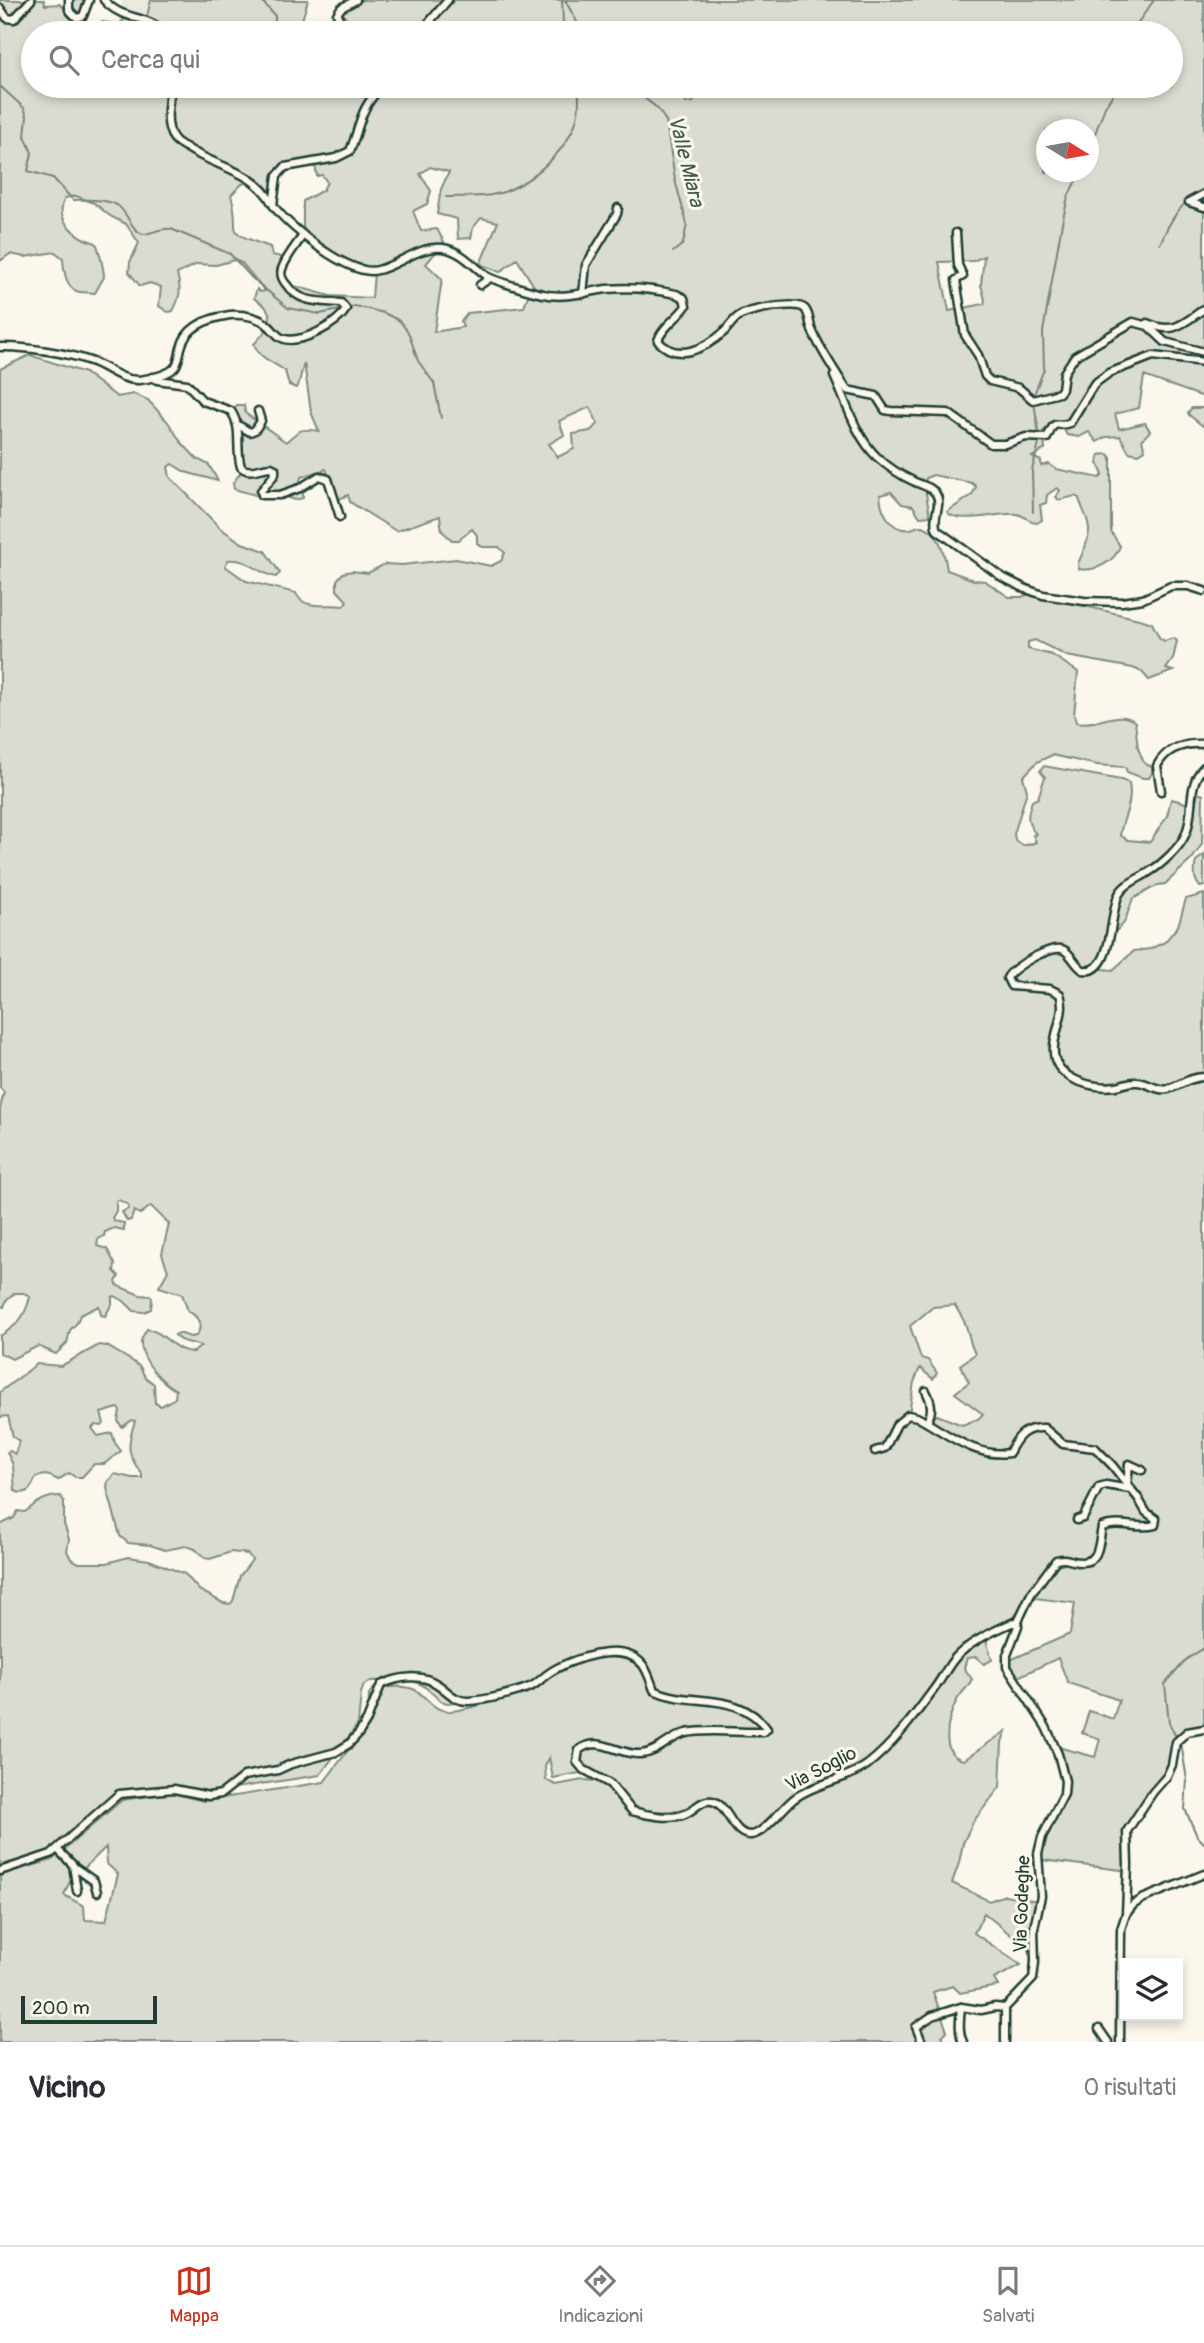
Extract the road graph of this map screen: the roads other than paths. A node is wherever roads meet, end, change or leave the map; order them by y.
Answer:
1 (31, 0) edge
2 (69, 0) edge
3 (89, 0) edge
4 (104, 0) edge
5 (356, 0) edge
6 (448, 0) edge
7 (0, 8) edge
8 (149, 21) edge
9 (340, 21) edge
10 (430, 21) edge
11 (171, 98) edge
12 (371, 98) edge
13 (1204, 194) edge
14 (273, 205) junction
15 (1204, 207) edge
16 (618, 208) dead end
17 (303, 235) junction
18 (956, 235) dead end
19 (490, 278) junction
20 (480, 285) dead end
21 (583, 294) junction
22 (1204, 309) edge
23 (1139, 322) junction
24 (0, 347) edge
25 (1204, 352) edge
26 (1204, 362) edge
27 (835, 371) junction
28 (152, 377) junction
29 (258, 411) dead end
30 (238, 425) junction
31 (340, 517) dead end
32 (1204, 589) edge
33 (1204, 744) edge
34 (1204, 766) edge
35 (1161, 791) dead end
36 (1204, 1077) edge
37 (926, 1391) dead end
38 (927, 1422) junction
39 (876, 1451) dead end
40 (1142, 1469) dead end
41 (1129, 1487) junction
42 (1077, 1520) dead end
43 (1017, 1623) junction
44 (1204, 1729) edge
45 (57, 1849) junction
46 (73, 1865) junction
47 (0, 1871) edge
48 (1204, 1874) edge
49 (77, 1891) dead end
50 (97, 1892) dead end
51 (1126, 1914) junction
52 (961, 2007) junction
53 (1004, 2008) junction
54 (1099, 2029) dead end
55 (922, 2042) edge
56 (963, 2042) edge
57 (1005, 2042) edge
58 (1108, 2042) edge
59 (1121, 2042) edge

1 - 7 street
2 - 3 street
4 - 8 street
5 - 9 street
6 - 10 street
11 - 14 street
12 - 14 street
13 - 15 street
14 - 17 street
16 - 21 street
17 - 19 street
17 - 28 street
18 - 23 street
19 - 20 street
19 - 21 street
21 - 27 street
22 - 23 street
23 - 25 street
24 - 28 street
26 - 27 street
27 - 32 street
28 - 30 street
29 - 30 street
30 - 31 street
33 - 35 street
34 - 36 street
37 - 38 street
38 - 39 street
38 - 41 street
40 - 41 street
41 - 42 street
41 - 43 street
43 - 45 street, Via Soglio
43 - 53 street, Via Godeghe
44 - 51 street
45 - 46 street
45 - 47 street, Via Soglio
46 - 49 street
46 - 50 street
48 - 51 street
51 - 59 street
52 - 53 street
52 - 55 street
52 - 56 street
53 - 57 street
54 - 58 street

